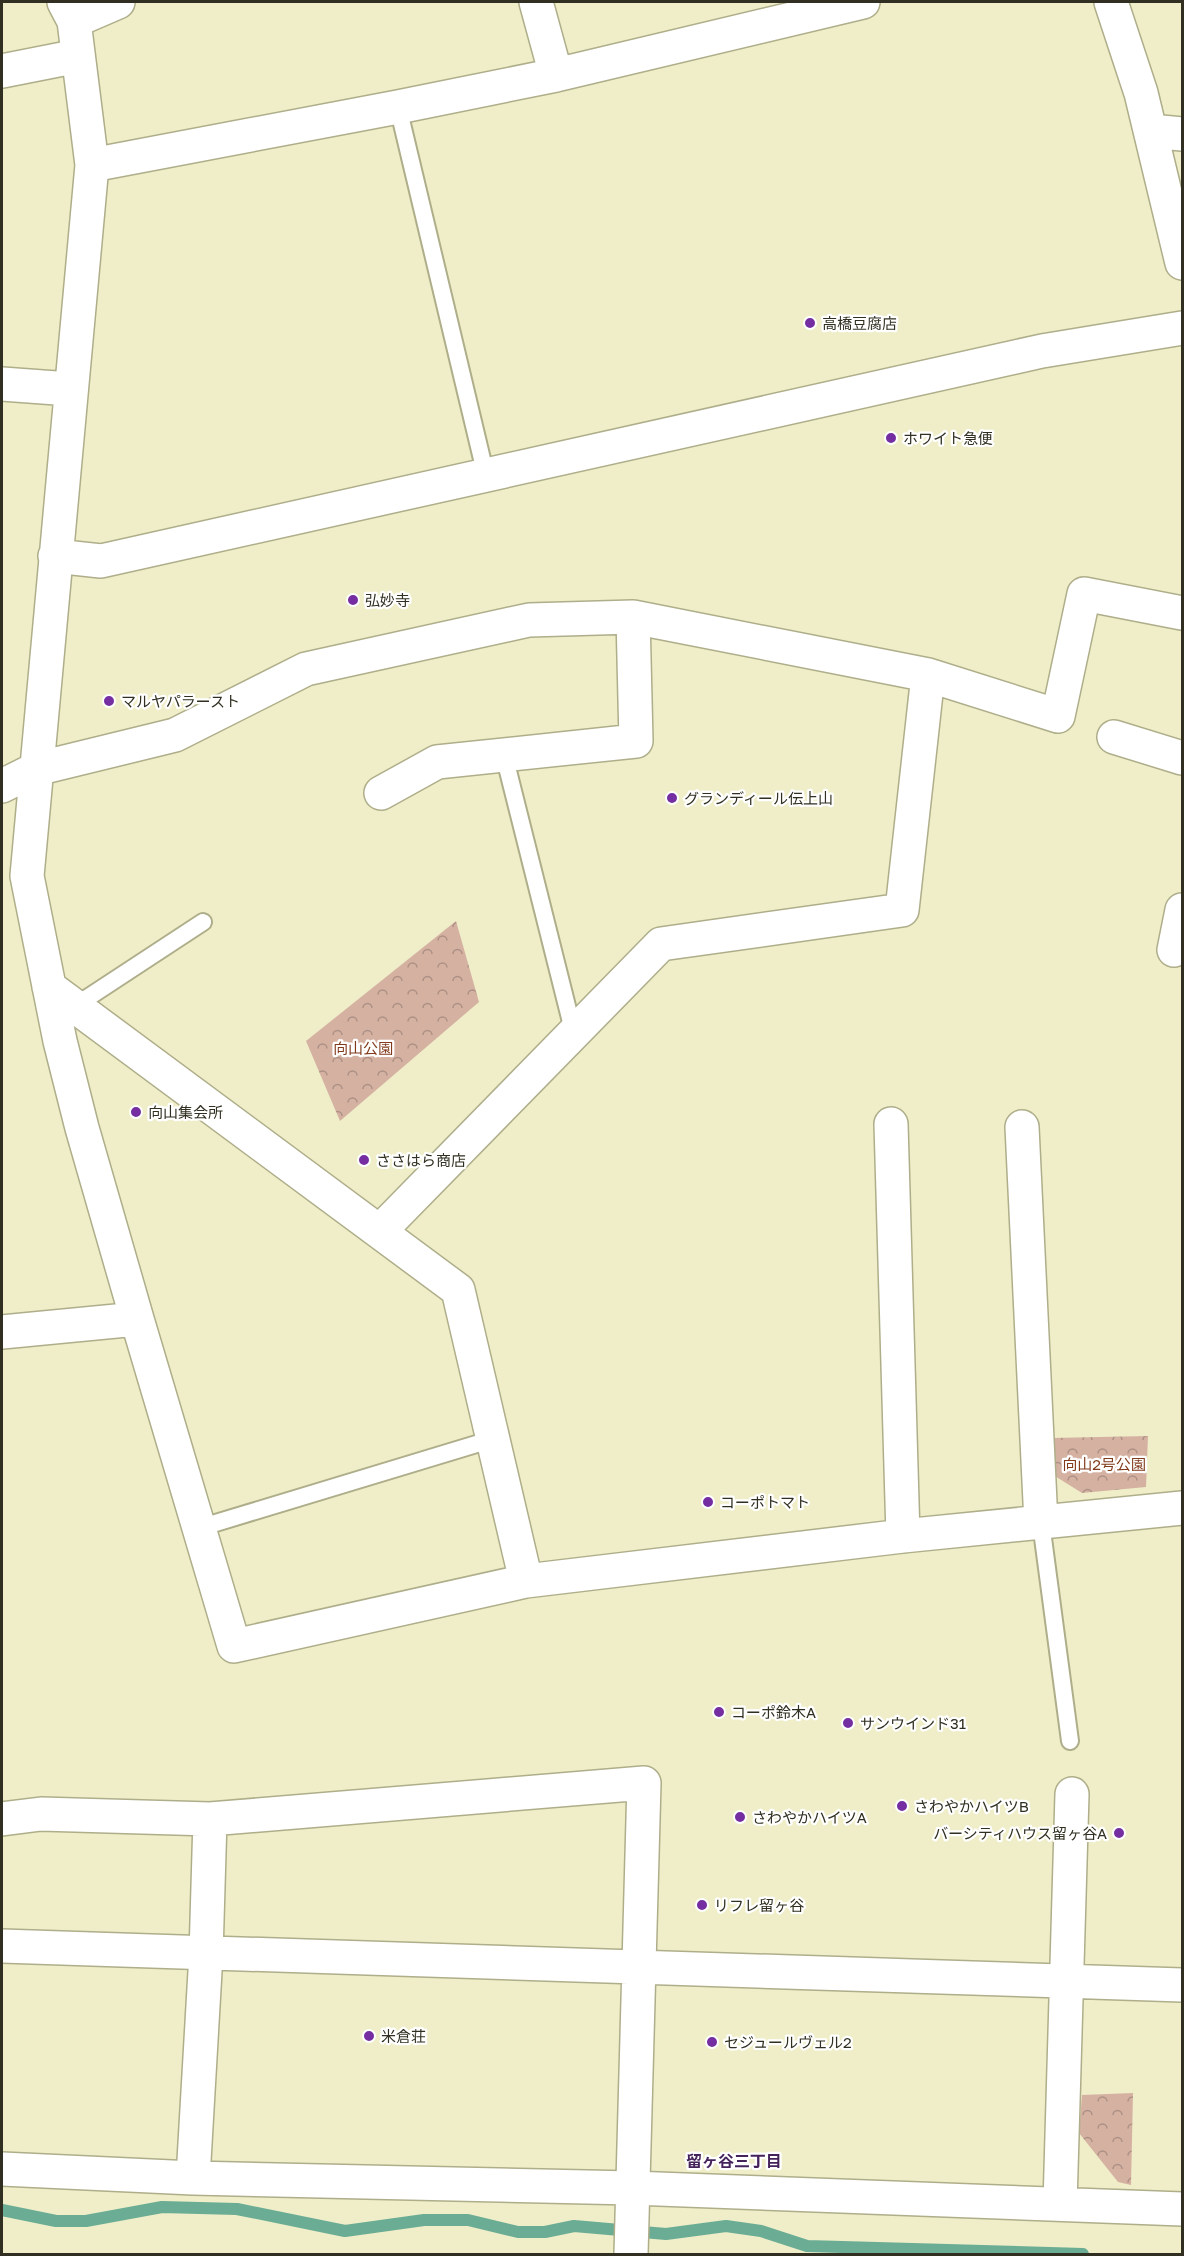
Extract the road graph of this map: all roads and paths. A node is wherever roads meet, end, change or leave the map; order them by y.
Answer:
1 (118, 2) edge
2 (536, 2) edge
3 (863, 2) edge
4 (1111, 2) edge
5 (69, 11) edge
6 (78, 56) junction
7 (2, 71) edge
8 (556, 75) junction
9 (398, 107) junction
10 (1167, 133) edge
11 (92, 165) junction
12 (1182, 263) edge
13 (1182, 328) edge
14 (2, 384) edge
15 (70, 389) junction
16 (486, 476) junction
17 (55, 556) junction
18 (1182, 614) edge
19 (633, 617) junction
20 (928, 675) junction
21 (1114, 737) dead end
22 (504, 755) junction
23 (1182, 758) edge
24 (36, 769) junction
25 (2, 786) edge
26 (381, 793) dead end
27 (1182, 910) edge
28 (203, 922) dead end
29 (1174, 950) dead end
30 (62, 996) junction
31 (574, 1034) junction
32 (891, 1124) dead end
33 (1022, 1127) dead end
34 (381, 1232) junction
35 (137, 1319) junction
36 (2, 1332) edge
37 (493, 1439) junction
38 (1182, 1508) edge
39 (1041, 1523) junction
40 (199, 1528) junction
41 (903, 1536) junction
42 (526, 1581) junction
43 (1070, 1741) dead end
44 (1072, 1794) dead end
45 (2, 1819) edge
46 (210, 1819) junction
47 (2, 1946) edge
48 (206, 1954) junction
49 (639, 1968) junction
50 (1065, 1981) junction
51 (1182, 1985) edge
52 (2, 2169) edge
53 (194, 2178) junction
54 (632, 2196) junction
55 (1060, 2204) junction
56 (1182, 2209) edge
57 (631, 2254) edge

1 - 5 street
2 - 8 street
3 - 8 street
4 - 10 street
5 - 6 street
6 - 7 street
6 - 11 street
8 - 9 street
9 - 11 street
9 - 16 lane
10 - 12 street
11 - 15 street
13 - 16 street
14 - 15 street
15 - 17 street
16 - 17 street
17 - 24 street
18 - 20 street
19 - 20 street
19 - 22 street
19 - 24 street
20 - 31 street
21 - 23 street
22 - 26 street
22 - 31 lane
24 - 25 street
24 - 30 street
27 - 29 street
28 - 30 lane
30 - 34 street
30 - 35 street
31 - 34 street
32 - 41 street
33 - 39 street
34 - 37 street
35 - 36 street
35 - 40 street
37 - 40 lane
37 - 42 street
38 - 39 street
39 - 41 street
39 - 43 lane
40 - 42 street
41 - 42 street
44 - 50 street
45 - 46 street
46 - 48 street
46 - 49 street
47 - 48 street
48 - 49 street
48 - 53 street
49 - 50 street
49 - 54 street
50 - 51 street
50 - 55 street
52 - 53 street
53 - 54 street
54 - 55 street
54 - 57 street
55 - 56 street

